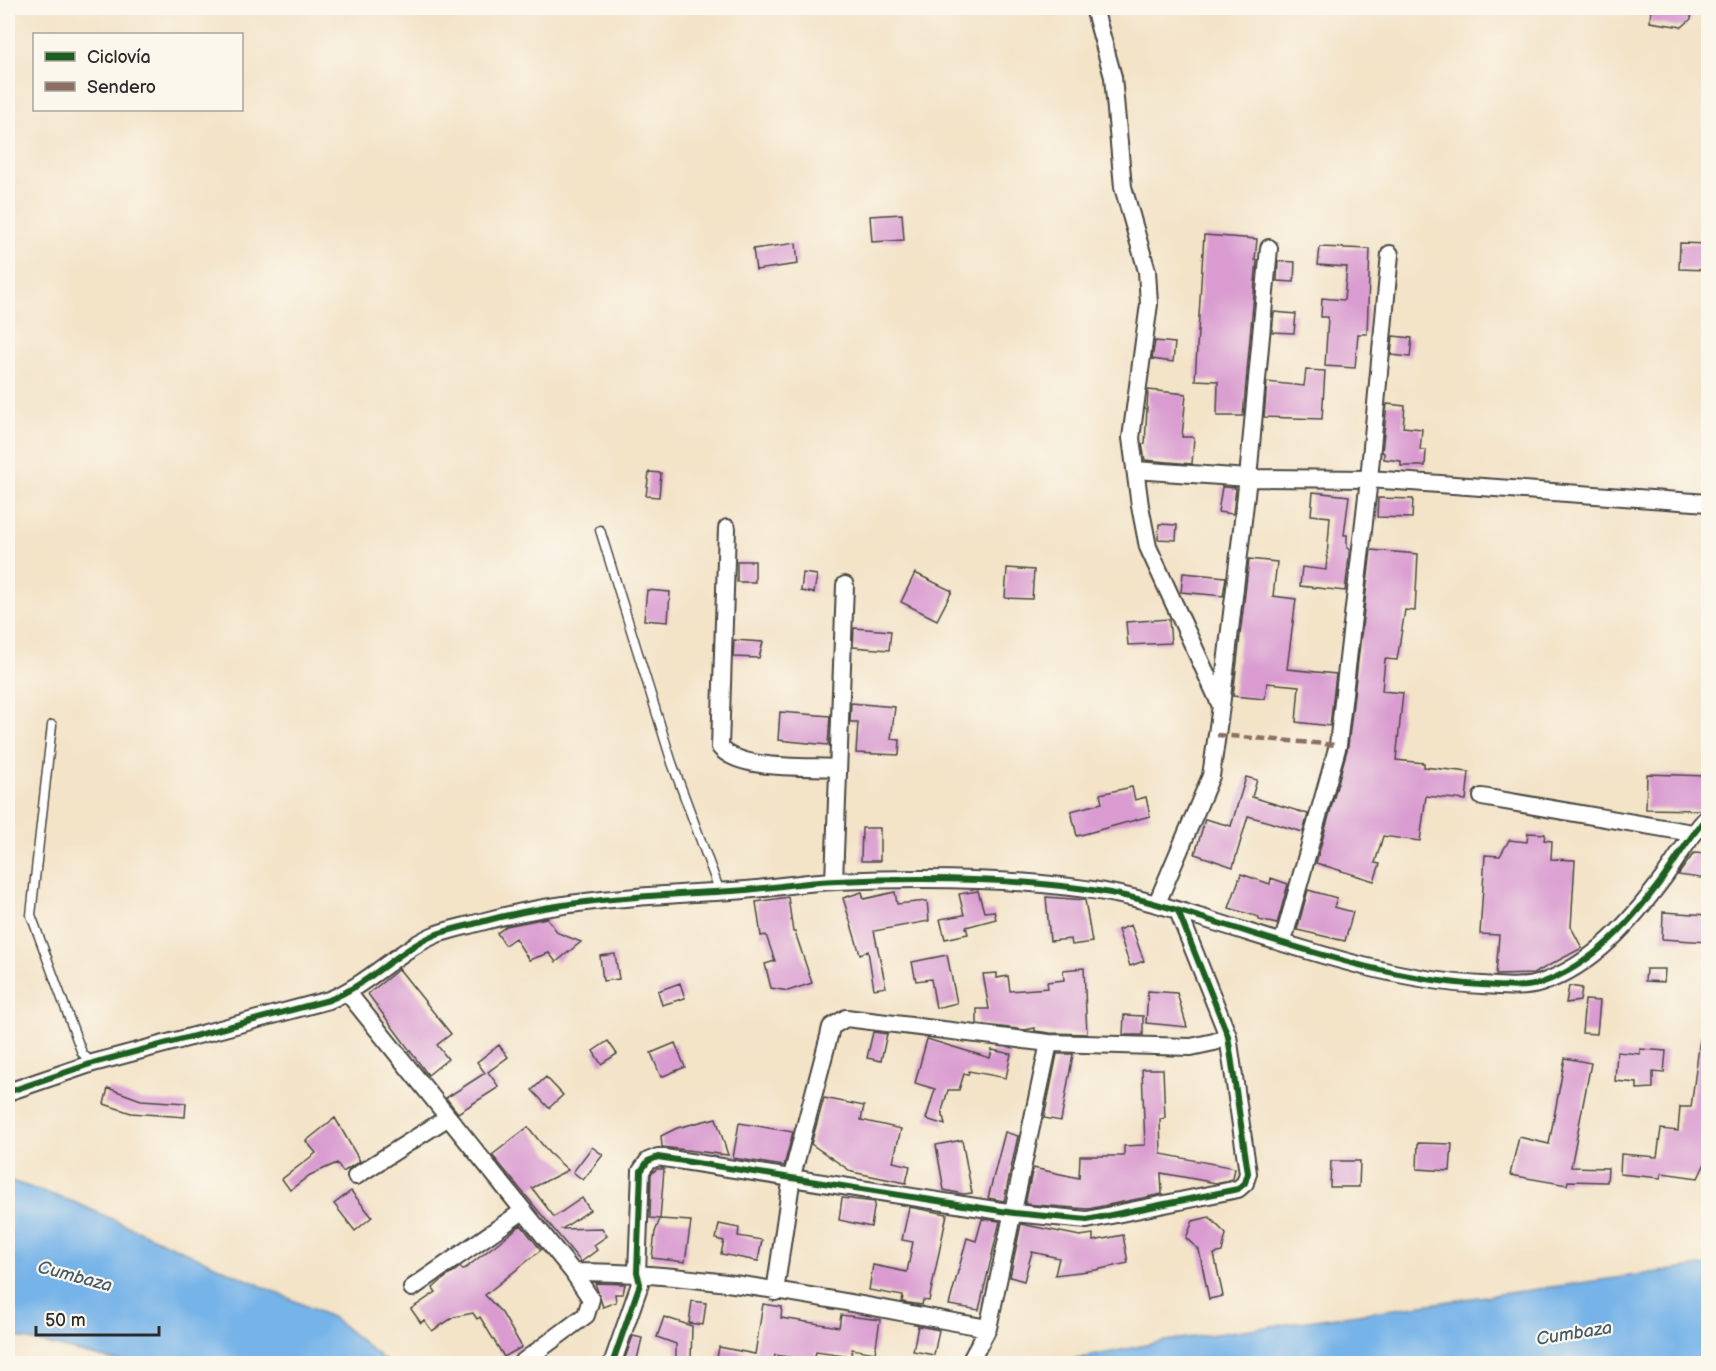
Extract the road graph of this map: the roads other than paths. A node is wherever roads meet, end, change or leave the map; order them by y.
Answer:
1 (1094, 8) edge
2 (1269, 248) dead end
3 (1390, 254) dead end
4 (1135, 470) junction
5 (1248, 478) junction
6 (1369, 479) junction
7 (1708, 503) edge
8 (727, 528) dead end
9 (600, 531) dead end
10 (845, 585) dead end
11 (1221, 706) junction
12 (52, 725) dead end
13 (838, 768) junction
14 (1482, 797) dead end
15 (1708, 817) edge
16 (1692, 833) junction
17 (834, 880) junction
18 (720, 892) junction
19 (1157, 903) junction
20 (1178, 911) junction
21 (1283, 941) junction
22 (348, 993) junction
23 (1228, 1036) junction
24 (1049, 1043) junction
25 (93, 1063) junction
26 (8, 1092) edge
27 (447, 1118) junction
28 (356, 1176) dead end
29 (792, 1176) junction
30 (523, 1211) junction
31 (1014, 1213) junction
32 (573, 1272) junction
33 (637, 1272) junction
34 (412, 1288) dead end
35 (775, 1292) junction
36 (988, 1328) junction
37 (520, 1364) edge
38 (612, 1364) edge
39 (969, 1364) edge

1 - 4 street
2 - 5 street
3 - 6 street
4 - 5 street
4 - 11 street
5 - 6 street
5 - 11 street
6 - 7 street
6 - 21 street
8 - 13 street
9 - 18 lane
10 - 13 street
11 - 19 street
12 - 25 lane
13 - 17 street
14 - 16 street
15 - 16 street
16 - 21 street
17 - 18 street
17 - 19 street
18 - 22 street
19 - 20 street
20 - 21 street
20 - 23 street
22 - 25 street
22 - 27 street
23 - 24 street
23 - 31 street
24 - 29 street
24 - 31 street
25 - 26 street
27 - 28 street
27 - 30 street
29 - 31 street
29 - 33 street
29 - 35 street
30 - 32 street
30 - 34 street
31 - 36 street
32 - 33 street
32 - 37 street
33 - 35 street
33 - 38 street
35 - 36 street
36 - 39 street

